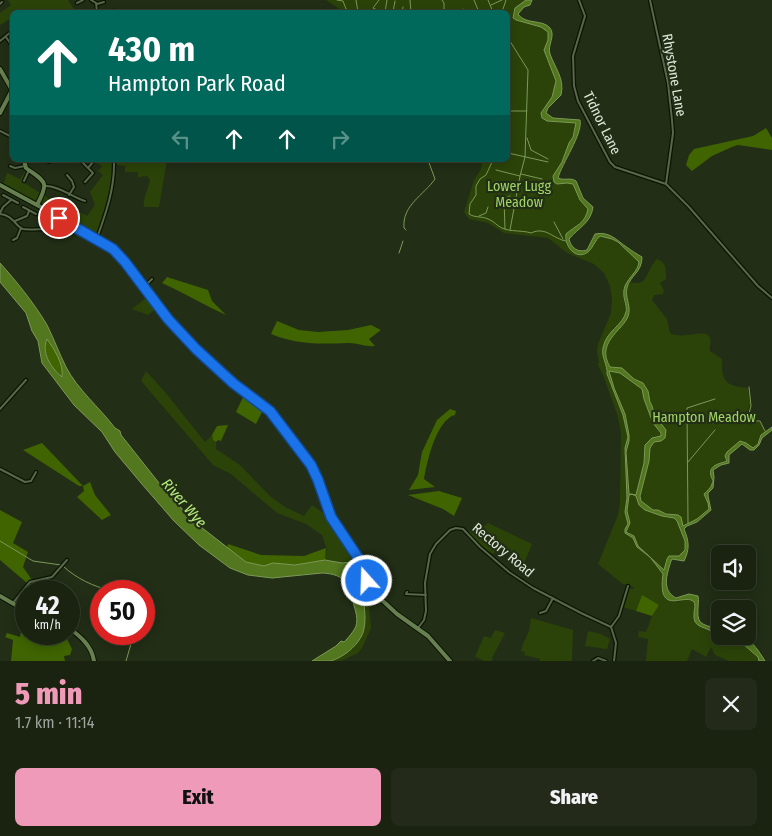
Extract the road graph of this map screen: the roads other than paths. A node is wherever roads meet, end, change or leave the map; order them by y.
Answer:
1 (84, 0) edge
2 (90, 0) edge
3 (578, 0) edge
4 (650, 0) edge
5 (104, 2) dead end
6 (77, 3) edge
7 (96, 4) junction
8 (97, 10) edge
9 (10, 33) edge
10 (6, 37) junction
11 (0, 41) edge
12 (10, 43) edge
13 (0, 69) edge
14 (10, 86) edge
15 (10, 99) edge
16 (0, 113) edge
17 (24, 162) edge
18 (82, 162) edge
19 (93, 162) dead end
20 (114, 162) edge
21 (10, 166) dead end
22 (25, 166) junction
23 (88, 168) junction
24 (29, 170) junction
25 (67, 175) dead end
26 (24, 181) dead end
27 (85, 182) dead end
28 (666, 184) junction
29 (0, 185) edge
30 (45, 186) junction
31 (3, 195) dead end
32 (69, 195) junction
33 (11, 200) junction
34 (85, 201) dead end
35 (18, 203) dead end
36 (37, 205) junction
37 (22, 207) dead end
38 (30, 211) junction
39 (0, 213) edge
40 (36, 214) dead end
41 (56, 216) junction
42 (15, 221) junction
43 (50, 224) junction
44 (21, 228) junction
45 (74, 232) dead end
46 (97, 238) junction
47 (13, 240) dead end
48 (147, 278) dead end
49 (144, 287) junction
50 (772, 298) edge
51 (26, 380) dead end
52 (0, 409) edge
53 (0, 468) edge
54 (36, 472) dead end
55 (68, 560) dead end
56 (628, 586) dead end
57 (406, 594) dead end
58 (426, 595) junction
59 (0, 596) edge
60 (553, 598) junction
61 (12, 603) junction
62 (15, 605) edge
63 (540, 613) dead end
64 (612, 627) junction
65 (418, 628) junction
66 (80, 637) edge
67 (94, 661) edge
68 (450, 661) edge
69 (593, 661) edge
70 (606, 661) edge
71 (614, 661) edge

1 - 6 street
2 - 7 street
3 - 28 street, Tidnor Lane
4 - 28 street, Rhystone Lane
5 - 7 street
7 - 8 street
9 - 10 street
10 - 11 street
10 - 12 street
13 - 14 main road
15 - 16 main road
17 - 22 main road
18 - 23 street
19 - 23 street
20 - 46 street
21 - 22 street
22 - 24 main road
23 - 27 street
24 - 26 street
24 - 30 main road
25 - 32 street
28 - 50 street, Tidnor Lane
29 - 36 main road
30 - 32 street
30 - 36 main road
31 - 33 street
32 - 34 street
33 - 35 street
33 - 39 street
36 - 41 main road
37 - 38 street
38 - 40 street
38 - 42 street
39 - 42 street
41 - 43 street
41 - 46 main road
42 - 44 street
43 - 44 street
43 - 45 street
44 - 47 street
46 - 49 main road
48 - 49 street
49 - 65 main road
51 - 52 street
53 - 54 street
55 - 61 street
56 - 64 street
57 - 58 street
58 - 60 street, Rectory Road
58 - 65 street, Rectory Road
59 - 61 main road
60 - 63 street
60 - 64 street, Rectory Road
61 - 62 main road
64 - 71 street
65 - 68 main road
66 - 67 main road
69 - 70 street

